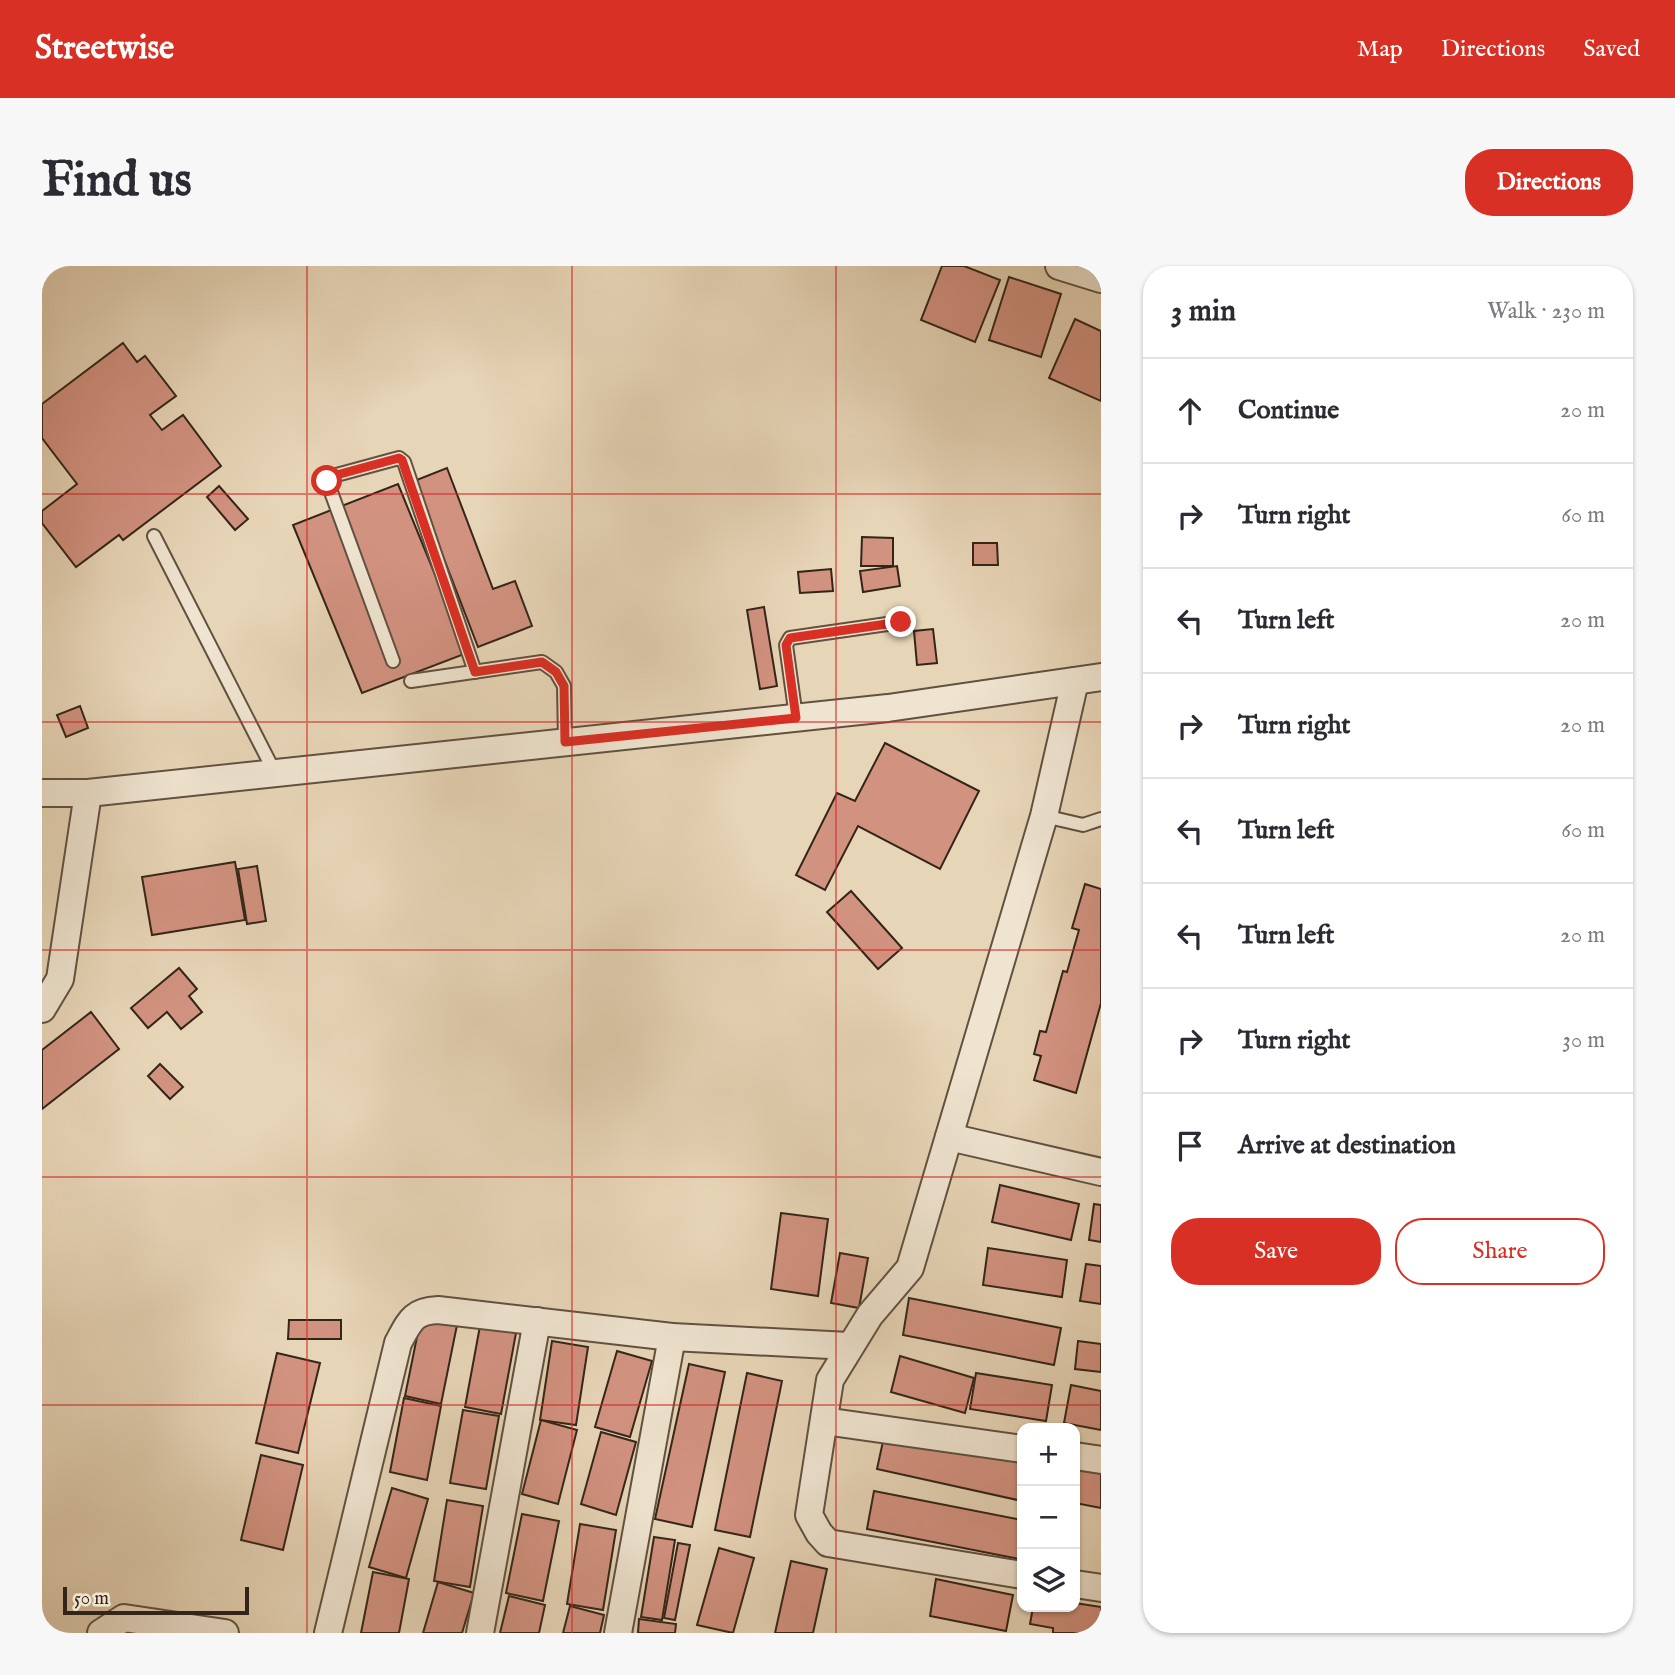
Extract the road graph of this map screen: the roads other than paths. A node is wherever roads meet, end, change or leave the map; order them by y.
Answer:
1 (1068, 267) edge
2 (1101, 279) edge
3 (154, 536) dead end
4 (901, 622) dead end
5 (393, 661) dead end
6 (475, 672) junction
7 (1088, 679) edge
8 (411, 681) dead end
9 (796, 718) junction
10 (565, 742) junction
11 (275, 773) junction
12 (42, 793) edge
13 (88, 793) junction
14 (1044, 816) junction
15 (1101, 818) edge
16 (42, 1009) edge
17 (949, 1137) junction
18 (1101, 1172) edge
19 (537, 1321) junction
20 (672, 1338) junction
21 (849, 1346) junction
22 (824, 1421) junction
23 (1017, 1448) edge
24 (1080, 1457) edge
25 (1101, 1460) edge
26 (1017, 1574) edge
27 (1080, 1585) edge
28 (1101, 1588) edge
29 (101, 1633) edge
30 (225, 1633) edge
31 (328, 1633) edge
32 (480, 1633) edge
33 (618, 1633) edge

1 - 2 street
3 - 11 lane
4 - 9 lane
5 - 6 lane
6 - 8 lane
6 - 10 lane
7 - 9 street
7 - 14 street
9 - 10 street
10 - 11 street
11 - 13 street
12 - 13 street
13 - 16 street
14 - 15 lane
14 - 17 street
17 - 18 street
17 - 21 street
19 - 20 street
19 - 31 street
19 - 32 street
20 - 21 street
20 - 33 street
21 - 22 street
22 - 23 street
22 - 26 street
24 - 25 street
27 - 28 street
29 - 30 street

